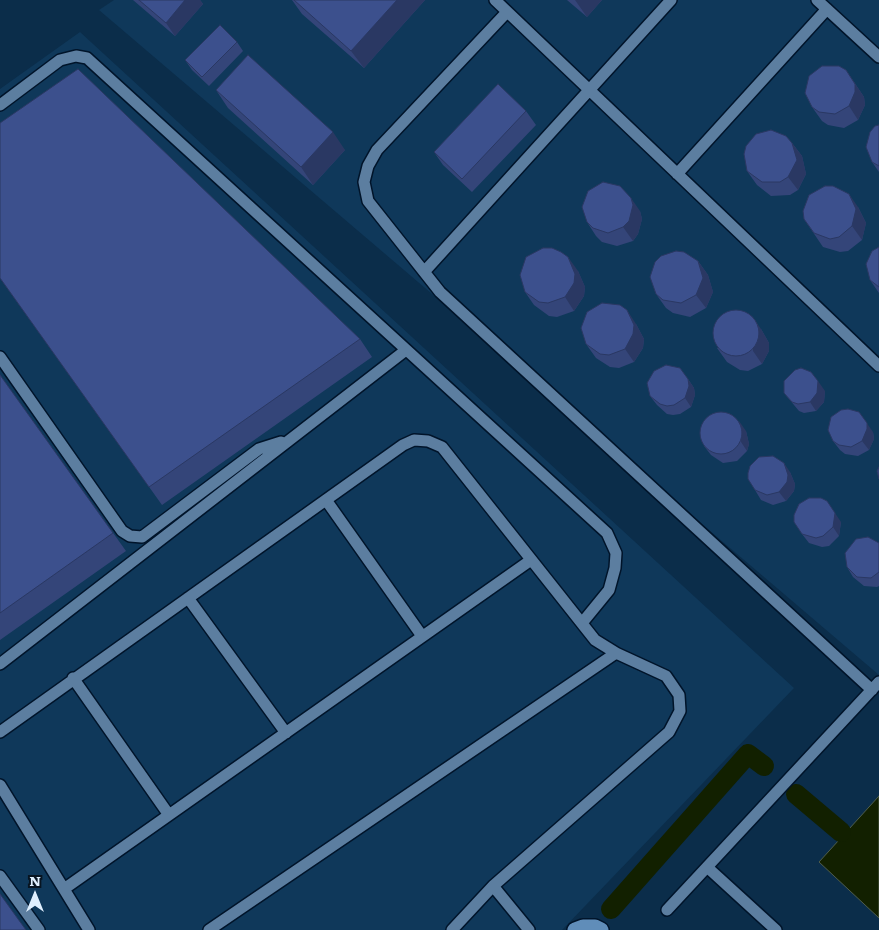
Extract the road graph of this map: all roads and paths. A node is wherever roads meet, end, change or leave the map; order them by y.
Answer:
1 (495, 0) edge
2 (671, 0) edge
3 (817, 0) edge
4 (827, 9) junction
5 (507, 12) junction
6 (879, 57) edge
7 (589, 90) junction
8 (0, 105) edge
9 (677, 174) junction
10 (424, 272) junction
11 (406, 350) junction
12 (0, 358) edge
13 (879, 366) edge
14 (289, 439) junction
15 (326, 500) junction
16 (531, 560) junction
17 (188, 598) junction
18 (582, 623) junction
19 (422, 636) junction
20 (616, 653) junction
21 (0, 664) edge
22 (73, 678) junction
23 (876, 686) edge
24 (0, 732) edge
25 (286, 733) junction
26 (0, 785) edge
27 (169, 815) junction
28 (708, 866) junction
29 (0, 876) edge
30 (493, 886) junction
31 (64, 889) junction
32 (667, 910) dead end
33 (39, 930) edge
34 (89, 930) edge
35 (209, 930) edge
36 (452, 930) edge
37 (529, 930) edge
38 (575, 930) edge
39 (601, 930) edge
40 (776, 930) edge

1 - 5 lane
2 - 7 lane
3 - 4 lane
4 - 6 lane
4 - 9 lane
5 - 7 lane
5 - 10 lane
7 - 9 lane
7 - 10 lane
8 - 11 lane
9 - 13 lane
10 - 23 lane
11 - 14 lane
11 - 18 lane
12 - 14 lane
14 - 21 lane
15 - 16 lane
15 - 17 lane
15 - 19 lane
16 - 18 lane
16 - 19 lane
17 - 22 lane
17 - 25 lane
18 - 20 lane
19 - 25 lane
20 - 30 lane
20 - 35 lane
22 - 24 lane
22 - 27 lane
23 - 28 lane
25 - 27 lane
26 - 31 lane
27 - 31 lane
28 - 32 lane
28 - 40 lane
29 - 33 lane
30 - 36 lane
30 - 37 lane
31 - 34 lane
38 - 39 street

